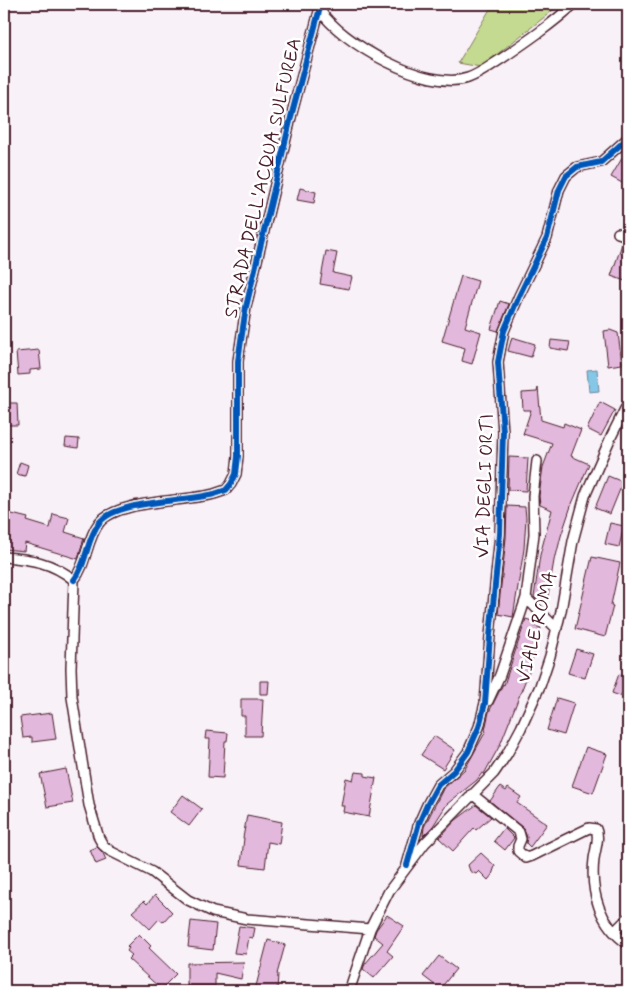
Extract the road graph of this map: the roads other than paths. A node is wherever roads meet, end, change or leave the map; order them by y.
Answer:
1 (574, 4) edge
2 (320, 6) edge
3 (628, 138) edge
4 (618, 233) dead end
5 (628, 236) edge
6 (628, 403) edge
7 (537, 461) dead end
8 (4, 557) edge
9 (74, 580) junction
10 (526, 598) junction
11 (557, 629) junction
12 (484, 708) junction
13 (472, 794) junction
14 (407, 865) junction
15 (628, 918) edge
16 (370, 929) junction
17 (614, 932) junction
18 (628, 944) edge
19 (349, 991) edge

1 - 2 street
2 - 9 street, STRADA DELL'ACQUA SULFUREA
3 - 12 street, VIA DEGLI ORTI
4 - 5 street
6 - 11 street, VIALE ROMA
7 - 10 street
8 - 9 street
9 - 16 street
10 - 11 street
10 - 12 street
11 - 13 street, VIALE ROMA
12 - 14 street, VIA DEGLI ORTI
13 - 14 street, VIALE ROMA
13 - 17 street
14 - 16 street, VIALE ROMA
15 - 17 street
16 - 19 street, VIALE ROMA
17 - 18 street

